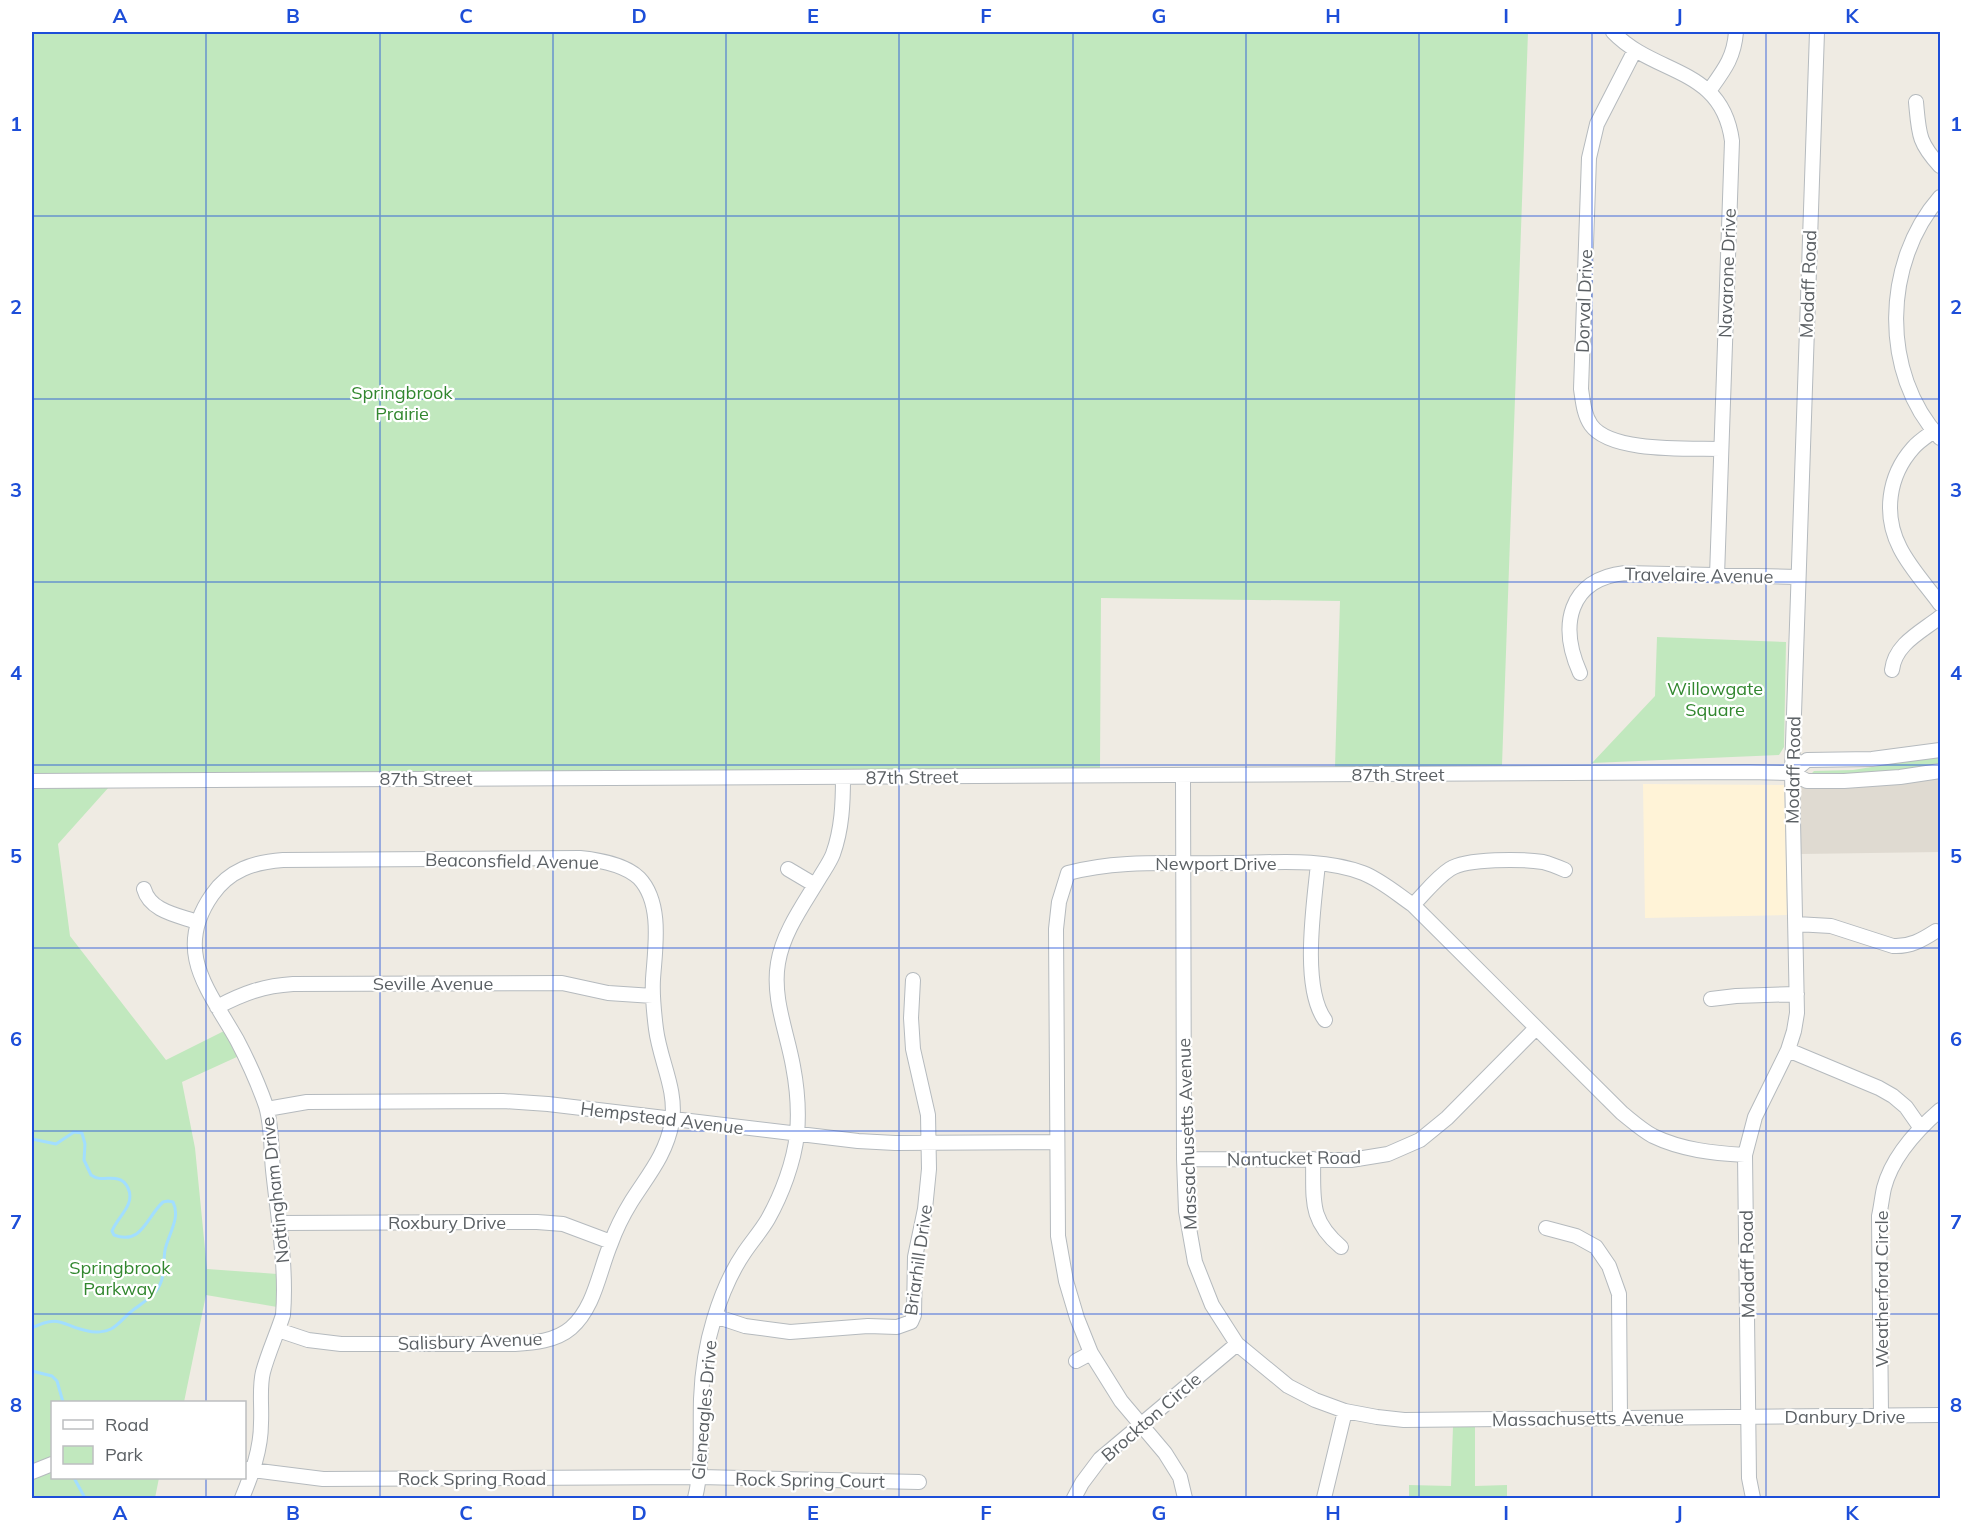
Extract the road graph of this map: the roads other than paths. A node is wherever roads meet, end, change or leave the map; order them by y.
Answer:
1 (1613, 32) edge
2 (1736, 32) edge
3 (1817, 32) edge
4 (1635, 50) junction
5 (1709, 91) junction
6 (1916, 102) dead end
7 (1941, 166) edge
8 (1941, 197) edge
9 (1937, 434) edge
10 (1721, 449) junction
11 (1717, 576) junction
12 (1798, 577) junction
13 (1941, 604) edge
14 (1941, 617) edge
15 (1892, 670) dead end
16 (1580, 673) dead end
17 (1941, 750) edge
18 (1941, 771) edge
19 (1792, 772) junction
20 (1182, 775) junction
21 (843, 777) junction
22 (32, 781) edge
23 (1184, 864) junction
24 (1318, 864) junction
25 (788, 869) dead end
26 (1565, 870) dead end
27 (815, 885) junction
28 (144, 889) dead end
29 (1413, 905) junction
30 (197, 922) junction
31 (1796, 924) junction
32 (1936, 931) dead end
33 (913, 980) dead end
34 (1797, 994) junction
35 (653, 996) junction
36 (1711, 999) dead end
37 (217, 1007) junction
38 (1325, 1020) dead end
39 (1536, 1028) junction
40 (1788, 1050) junction
41 (267, 1109) junction
42 (1941, 1110) edge
43 (672, 1119) junction
44 (1920, 1127) junction
45 (797, 1134) junction
46 (1057, 1142) junction
47 (928, 1143) junction
48 (1745, 1155) junction
49 (1184, 1159) junction
50 (1313, 1159) junction
51 (279, 1223) junction
52 (1546, 1228) dead end
53 (611, 1242) junction
54 (1341, 1247) dead end
55 (715, 1316) junction
56 (278, 1330) junction
57 (1237, 1344) junction
58 (1091, 1353) junction
59 (1076, 1361) dead end
60 (1345, 1411) junction
61 (1941, 1415) edge
62 (1749, 1416) junction
63 (1881, 1416) junction
64 (1620, 1418) junction
65 (1140, 1424) junction
66 (51, 1464) edge
67 (249, 1470) edge
68 (32, 1472) edge
69 (700, 1477) junction
70 (919, 1482) dead end
71 (242, 1498) edge
72 (695, 1498) edge
73 (1074, 1498) edge
74 (1185, 1498) edge
75 (1324, 1498) edge
76 (1753, 1498) edge

1 - 4 street, Navarone Drive
2 - 5 street
3 - 12 street, Modaff Road
4 - 5 street, Navarone Drive
4 - 10 street, Dorval Drive
5 - 10 street, Navarone Drive
6 - 7 street
8 - 9 street
9 - 13 street
10 - 11 street, Navarone Drive
11 - 12 street, Travelaire Avenue
11 - 16 street, Travelaire Avenue
12 - 19 street, Modaff Road
14 - 15 street
17 - 19 street, 87th Street
18 - 19 street, 87th Street
19 - 20 street, 87th Street
19 - 31 street, Modaff Road
20 - 21 street, 87th Street
20 - 23 street, Massachusetts Avenue
21 - 22 street, 87th Street
21 - 27 street, Gleneagles Drive
23 - 24 street, Newport Drive
23 - 46 street, Newport Drive
23 - 49 street, Massachusetts Avenue
24 - 29 street, Newport Drive
24 - 38 street
25 - 27 street
26 - 29 street
27 - 45 street, Gleneagles Drive
28 - 30 street
29 - 39 street, Newport Drive
30 - 35 street, Beaconsfield Avenue
30 - 37 street, Nottingham Drive
31 - 32 street
31 - 34 street, Modaff Road
33 - 47 street
34 - 36 street
34 - 40 street, Modaff Road
35 - 37 street, Seville Avenue
35 - 43 street, Beaconsfield Avenue
37 - 41 street, Nottingham Drive
39 - 48 street, Newport Drive
39 - 50 street, Nantucket Road
40 - 44 street
40 - 48 street, Modaff Road
41 - 43 street, Hempstead Avenue
41 - 51 street, Nottingham Drive
42 - 44 street, Weatherford Circle
43 - 45 street, Hempstead Avenue
43 - 53 street, Salisbury Avenue
44 - 63 street, Weatherford Circle
45 - 47 street, Hempstead Avenue
45 - 55 street, Gleneagles Drive
46 - 47 street, Hempstead Avenue
46 - 58 street, Newport Drive
47 - 55 street, Briarhill Drive
48 - 62 street, Modaff Road
49 - 50 street, Nantucket Road
49 - 57 street, Massachusetts Avenue
50 - 54 street
51 - 53 street, Roxbury Drive
51 - 56 street, Nottingham Drive
52 - 64 street
53 - 56 street, Salisbury Avenue
55 - 69 street, Gleneagles Drive
56 - 67 street, Nottingham Drive
57 - 60 street, Massachusetts Avenue
57 - 65 street, Brockton Circle
58 - 59 street
58 - 65 street, Newport Drive
60 - 64 street, Massachusetts Avenue
60 - 75 street
61 - 63 street, Danbury Drive
62 - 63 street, Danbury Drive
62 - 64 street, Massachusetts Avenue
62 - 76 street, Modaff Road
65 - 73 street, Brockton Circle
65 - 74 street, Newport Drive
66 - 68 street
67 - 69 street, Rock Spring Road
67 - 71 street, Nottingham Drive
69 - 70 street, Rock Spring Court
69 - 72 street, Gleneagles Drive

